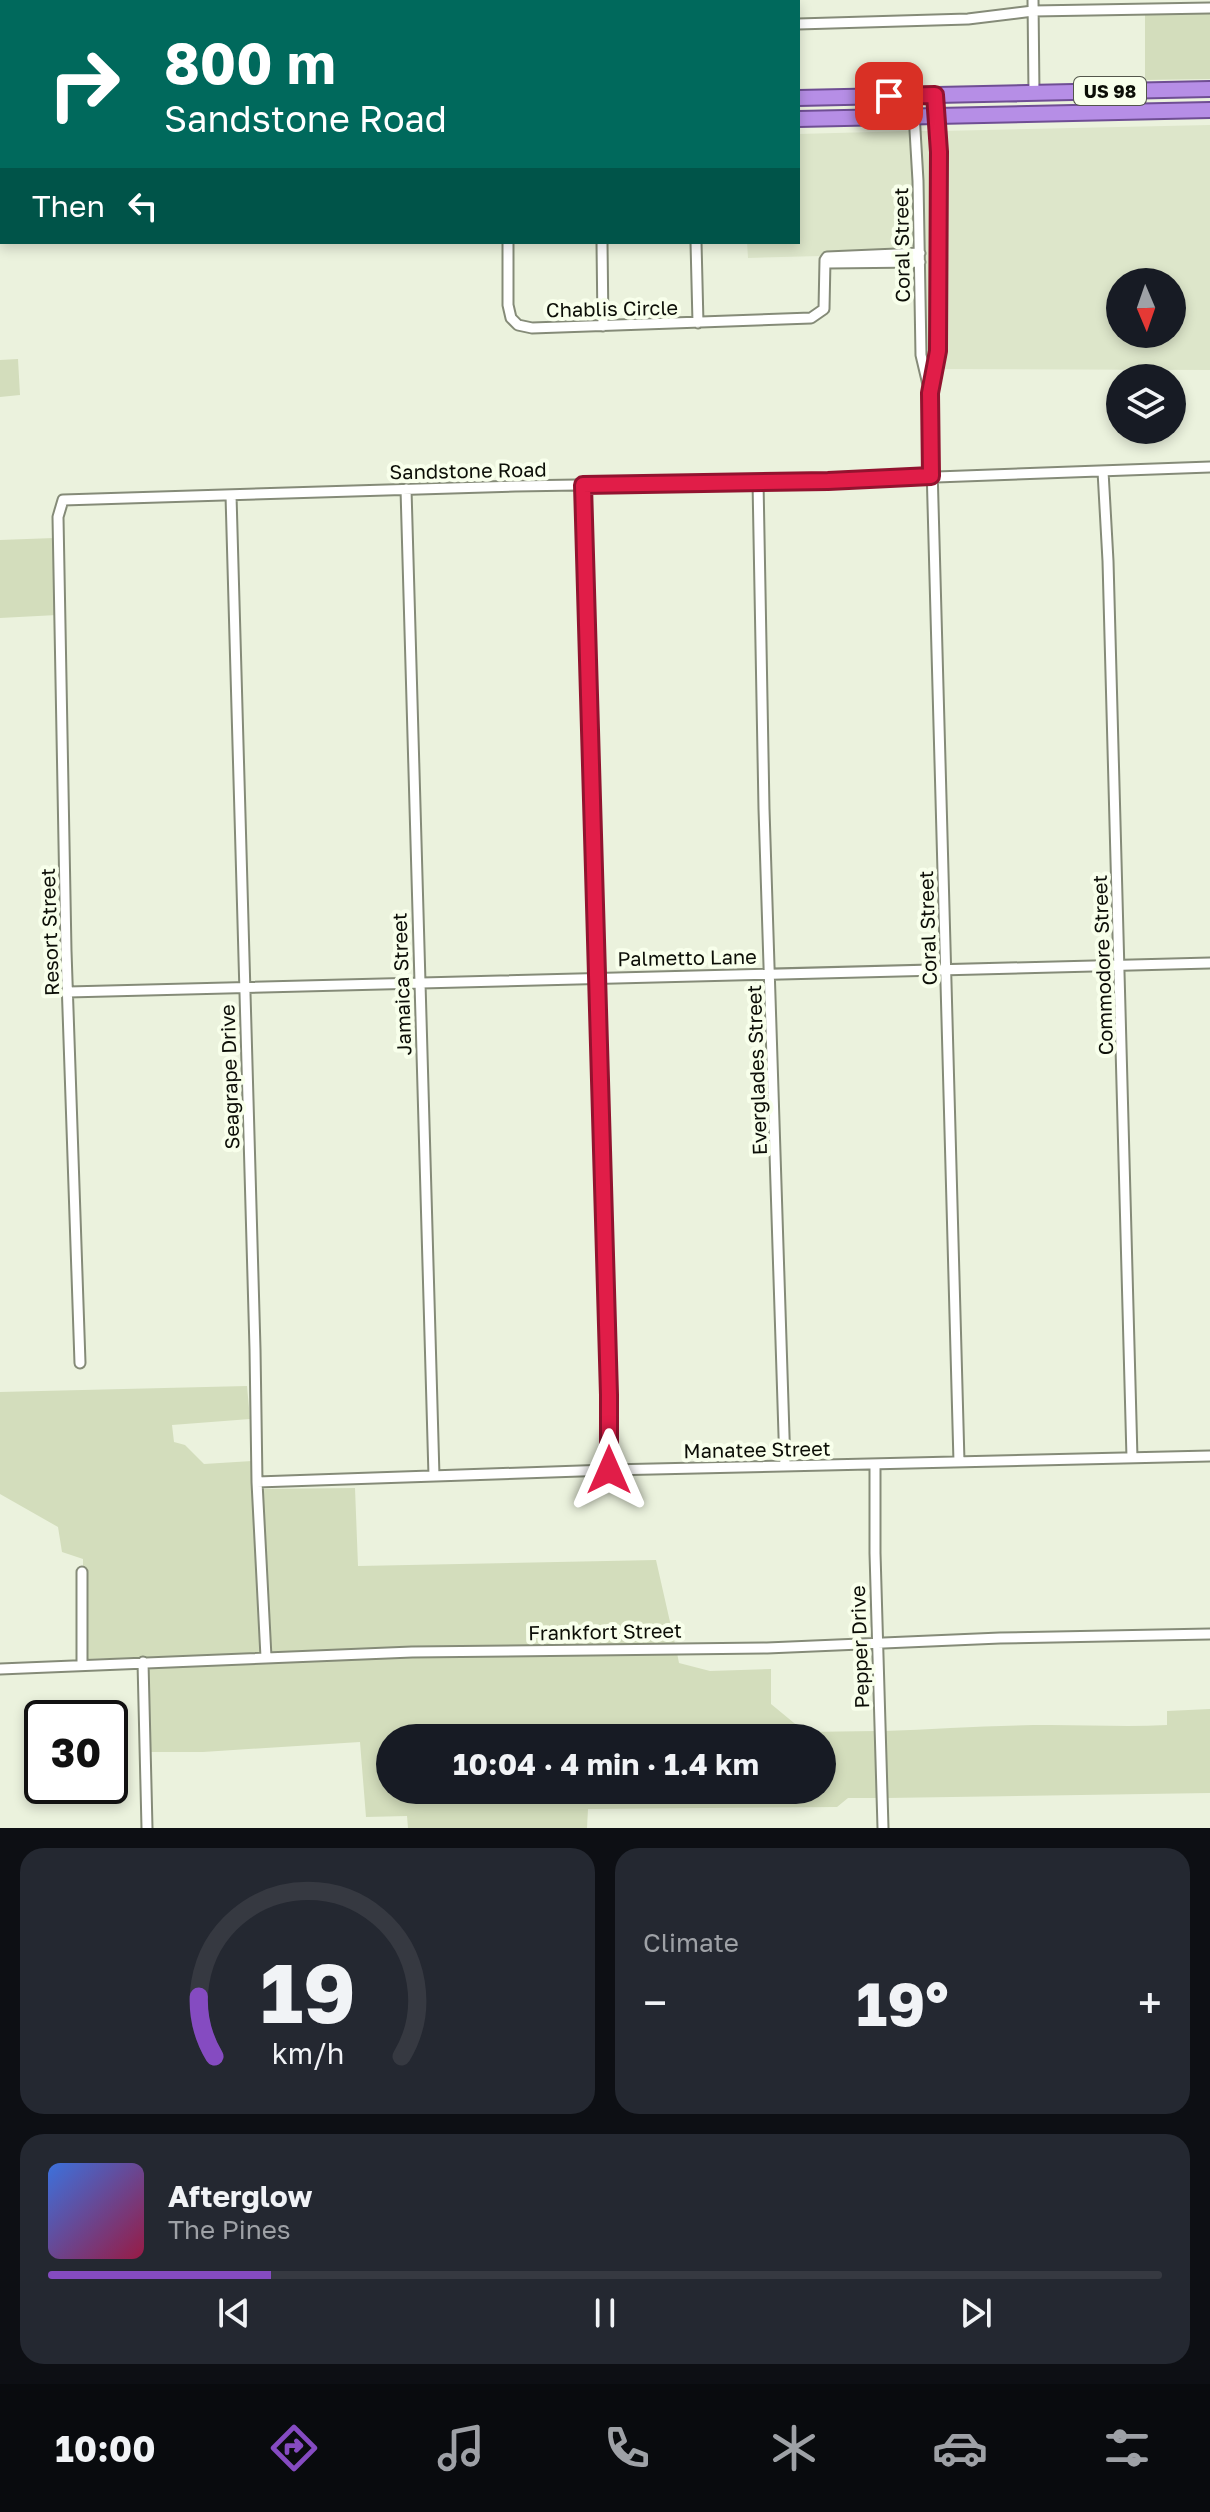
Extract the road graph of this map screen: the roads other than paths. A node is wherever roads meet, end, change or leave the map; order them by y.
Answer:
1 (1033, 5) edge
2 (1210, 8) edge
3 (800, 24) edge
4 (1209, 89) edge
5 (1034, 93) junction
6 (935, 95) junction
7 (913, 96) junction
8 (800, 98) edge
9 (1210, 110) edge
10 (1176, 111) junction
11 (937, 115) junction
12 (914, 116) junction
13 (800, 119) edge
14 (508, 244) edge
15 (602, 244) edge
16 (696, 244) edge
17 (920, 257) junction
18 (698, 323) junction
19 (603, 326) junction
20 (930, 393) junction
21 (1210, 467) edge
22 (1103, 471) junction
23 (931, 476) junction
24 (758, 481) junction
25 (583, 485) junction
26 (406, 489) junction
27 (231, 495) junction
28 (63, 500) joint
29 (1210, 963) edge
30 (1118, 965) junction
31 (946, 969) junction
32 (770, 975) junction
33 (597, 976) junction
34 (419, 982) junction
35 (244, 987) junction
36 (68, 992) junction
37 (80, 1363) dead end
38 (1210, 1456) edge
39 (1132, 1458) junction
40 (959, 1462) junction
41 (875, 1464) junction
42 (785, 1466) junction
43 (609, 1470) junction
44 (434, 1476) junction
45 (257, 1482) junction
46 (82, 1572) dead end
47 (1210, 1634) edge
48 (877, 1643) junction
49 (266, 1657) junction
50 (143, 1662) junction
51 (82, 1664) junction
52 (0, 1669) edge
53 (147, 1828) edge
54 (883, 1828) edge

1 - 2 street
1 - 3 street
1 - 5 street
4 - 5 highway, US 98
4 - 10 highway
5 - 6 highway, US 98
6 - 7 highway, US 98
6 - 11 street, Coral Street
7 - 8 highway, US 98
7 - 12 street, Coral Street
9 - 10 highway, US 98
10 - 11 highway, US 98
11 - 12 highway, US 98
11 - 20 street, Coral Street
12 - 13 highway, US 98
12 - 17 street, Coral Street
14 - 19 street, Chablis Circle
15 - 19 street
16 - 18 street, Chablis Circle
17 - 18 street, Chablis Circle
17 - 20 street, Coral Street
18 - 19 street, Chablis Circle
20 - 23 street, Coral Street
21 - 22 street, Sandstone Road
22 - 23 street, Sandstone Road
22 - 30 street, Commodore Street
23 - 24 street, Sandstone Road
23 - 31 street, Coral Street
24 - 25 street, Sandstone Road
24 - 32 street, Everglades Street
25 - 26 street, Sandstone Road
25 - 33 street
26 - 27 street, Sandstone Road
26 - 34 street, Jamaica Street
27 - 28 street, Sandstone Road
27 - 35 street, Seagrape Drive
28 - 36 street, Resort Street
29 - 30 street, Palmetto Lane
30 - 31 street, Palmetto Lane
30 - 39 street, Commodore Street
31 - 32 street, Palmetto Lane
31 - 40 street, Coral Street
32 - 33 street, Palmetto Lane
32 - 42 street, Everglades Street
33 - 34 street, Palmetto Lane
33 - 43 street
34 - 35 street, Palmetto Lane
34 - 44 street, Jamaica Street
35 - 36 street, Palmetto Lane
35 - 45 street, Seagrape Drive
36 - 37 street, Resort Street
38 - 39 street, Manatee Street
39 - 40 street, Manatee Street
40 - 41 street, Manatee Street
41 - 42 street, Manatee Street
41 - 48 street, Pepper Drive
42 - 43 street, Manatee Street
43 - 44 street, Manatee Street
44 - 45 street, Manatee Street
45 - 49 street, Seagrape Drive
46 - 51 street
47 - 48 street, Frankfort Street
48 - 49 street, Frankfort Street
48 - 54 street, Pepper Drive
49 - 50 street, Frankfort Street
50 - 51 street, Frankfort Street
50 - 53 street
51 - 52 street, Frankfort Street

